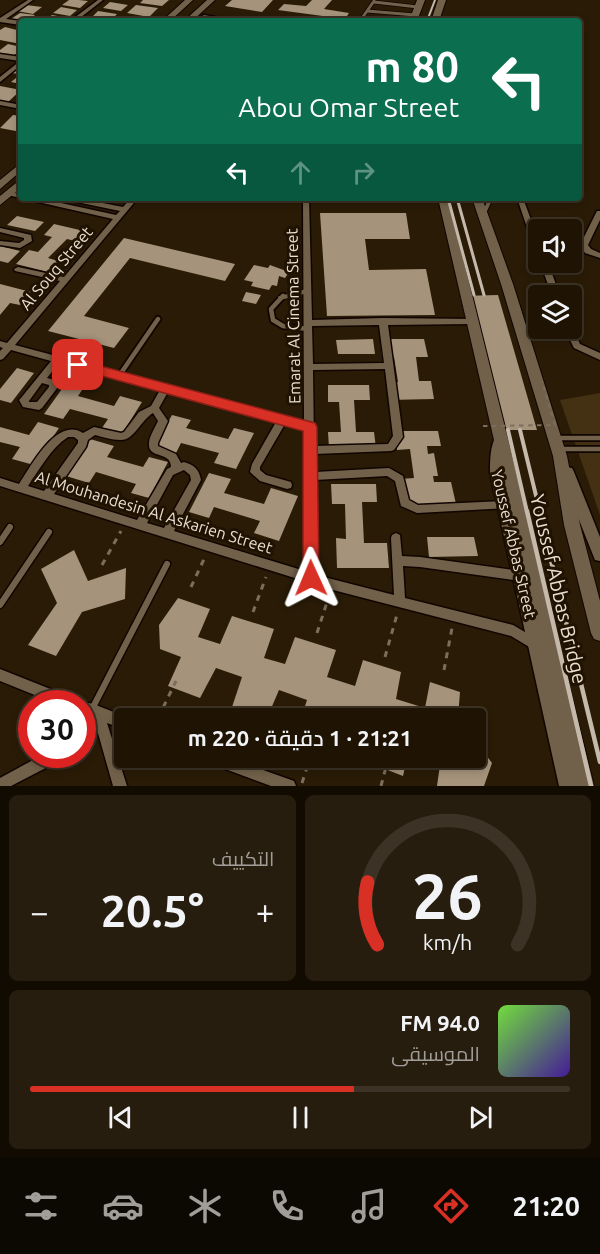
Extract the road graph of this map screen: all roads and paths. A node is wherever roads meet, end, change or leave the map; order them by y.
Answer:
1 (31, 0) edge
2 (100, 0) edge
3 (189, 0) edge
4 (199, 0) edge
5 (211, 0) edge
6 (222, 0) edge
7 (442, 0) edge
8 (374, 1) edge
9 (419, 3) edge
10 (367, 10) junction
11 (77, 18) edge
12 (169, 18) edge
13 (179, 18) edge
14 (192, 18) edge
15 (203, 18) edge
16 (362, 18) edge
17 (414, 18) edge
18 (438, 18) edge
19 (1, 20) edge
20 (18, 23) edge
21 (0, 56) edge
22 (18, 60) edge
23 (18, 64) edge
24 (0, 80) edge
25 (0, 103) edge
26 (18, 106) edge
27 (18, 169) edge
28 (0, 186) edge
29 (18, 189) edge
30 (42, 201) edge
31 (82, 201) edge
32 (132, 201) edge
33 (306, 201) edge
34 (444, 201) edge
35 (478, 201) edge
36 (490, 201) edge
37 (521, 201) edge
38 (0, 202) edge
39 (125, 210) junction
40 (483, 215) junction
41 (599, 216) edge
42 (119, 218) junction
43 (528, 220) edge
44 (0, 230) edge
45 (0, 243) edge
46 (600, 256) edge
47 (18, 269) dead end
48 (66, 280) junction
49 (307, 291) junction
50 (158, 319) dead end
51 (383, 321) junction
52 (471, 321) junction
53 (307, 326) junction
54 (574, 339) edge
55 (5, 345) edge
56 (0, 357) edge
57 (600, 357) edge
58 (57, 360) junction
59 (389, 366) junction
60 (308, 367) junction
61 (119, 376) junction
62 (42, 380) dead end
63 (542, 381) dead end
64 (166, 388) junction
65 (154, 408) junction
66 (282, 420) junction
67 (483, 426) dead end
68 (310, 427) junction
69 (501, 437) junction
70 (83, 438) junction
71 (600, 438) edge
72 (558, 448) junction
73 (600, 449) edge
74 (309, 450) junction
75 (176, 468) junction
76 (310, 476) junction
77 (0, 482) edge
78 (287, 485) dead end
79 (21, 488) junction
80 (47, 496) junction
81 (504, 505) junction
82 (127, 521) junction
83 (140, 525) junction
84 (10, 527) dead end
85 (48, 532) dead end
86 (167, 534) junction
87 (396, 538) dead end
88 (0, 542) edge
89 (210, 547) junction
90 (600, 555) edge
91 (397, 561) junction
92 (167, 564) dead end
93 (102, 565) dead end
94 (271, 566) junction
95 (521, 576) junction
96 (311, 578) junction
97 (333, 585) junction
98 (192, 587) dead end
99 (400, 603) junction
100 (0, 605) edge
101 (253, 612) dead end
102 (454, 616) junction
103 (317, 633) dead end
104 (600, 633) edge
105 (538, 646) junction
106 (385, 657) dead end
107 (444, 670) dead end
108 (0, 675) edge
109 (176, 681) dead end
110 (38, 690) edge
111 (96, 700) edge
112 (163, 708) edge
113 (96, 712) edge
114 (114, 719) edge
115 (96, 723) edge
116 (32, 768) edge
117 (241, 768) edge
118 (307, 768) edge
119 (386, 768) edge
120 (0, 785) edge
121 (120, 786) edge
122 (289, 786) edge
123 (301, 786) edge
124 (381, 786) edge
125 (568, 786) edge
126 (584, 786) edge

1 - 19 street
2 - 11 street
3 - 12 main road
4 - 13 main road
5 - 14 main road
6 - 15 main road
7 - 18 main road
8 - 9 lane
8 - 10 lane
9 - 17 main road
10 - 16 lane
10 - 17 lane
19 - 20 street
21 - 22 street
23 - 24 street
25 - 26 street
27 - 28 main road
29 - 38 main road
30 - 42 street
31 - 39 street
32 - 39 street, Al Souq Street
33 - 49 street, Emarat Al Cinema Street
34 - 52 main road, Youssef Abbas Street
35 - 40 main road
36 - 40 lane
37 - 43 street
39 - 42 street, Al Souq Street
40 - 72 main road
41 - 46 street
42 - 48 street, Al Souq Street
44 - 45 street
47 - 48 street
48 - 55 street, Al Souq Street
49 - 53 street, Emarat Al Cinema Street
49 - 53 lane
50 - 61 lane
51 - 52 street
51 - 53 street
51 - 59 street
52 - 69 main road, Youssef Abbas Street
53 - 60 street, Emarat Al Cinema Street
54 - 57 street
55 - 56 street, Al Souq Street
55 - 58 street
58 - 61 street
58 - 62 street
59 - 60 street
59 - 74 street
60 - 68 street, Emarat Al Cinema Street
61 - 64 street
63 - 67 path, bridge
64 - 65 street
64 - 66 street
65 - 70 street
65 - 75 street
66 - 68 street
66 - 78 street
68 - 74 street, Emarat Al Cinema Street
69 - 81 street, Youssef Abbas Street
69 - 126 main road, Youssef Abbas Bridge
70 - 79 street
70 - 80 street
71 - 72 lane
72 - 73 lane
72 - 90 street
72 - 104 main road, Youssef Abbas Bridge
74 - 76 street, Emarat Al Cinema Street
75 - 83 street
75 - 86 street
76 - 81 street
76 - 96 street, Emarat Al Cinema Street
77 - 79 street, Al Mouhandesin Al Askarien Street
79 - 80 street, Al Mouhandesin Al Askarien Street
80 - 82 street, Al Mouhandesin Al Askarien Street
81 - 95 street, Youssef Abbas Street
82 - 83 street, Al Mouhandesin Al Askarien Street
82 - 93 path
83 - 86 street, Al Mouhandesin Al Askarien Street
84 - 88 lane
85 - 100 lane
86 - 89 street, Al Mouhandesin Al Askarien Street
87 - 91 street
89 - 94 street, Al Mouhandesin Al Askarien Street
89 - 98 path
91 - 95 street
91 - 99 street
92 - 111 lane
94 - 96 street, Al Mouhandesin Al Askarien Street
94 - 101 path
95 - 105 street, Youssef Abbas Street
96 - 97 street, Al Mouhandesin Al Askarien Street
97 - 99 street, Al Mouhandesin Al Askarien Street
97 - 103 path
99 - 102 street, Al Mouhandesin Al Askarien Street
99 - 106 path
102 - 105 street, Al Mouhandesin Al Askarien Street
102 - 107 path
105 - 125 street, Youssef Abbas Street
108 - 110 street
109 - 112 path
113 - 114 street
115 - 121 street
116 - 120 street
117 - 122 street
118 - 123 path
119 - 124 path

